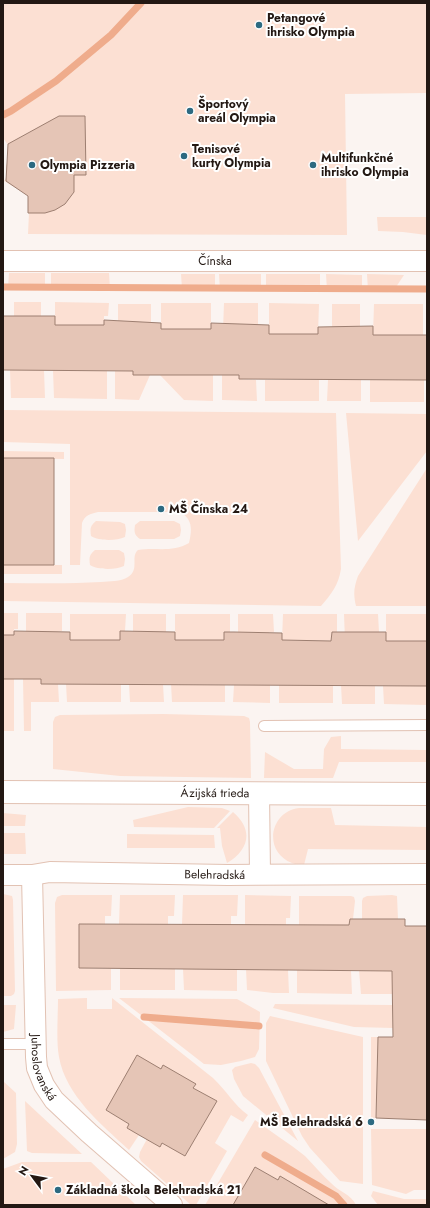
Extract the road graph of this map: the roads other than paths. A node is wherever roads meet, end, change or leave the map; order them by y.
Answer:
1 (3, 261) edge
2 (427, 261) edge
3 (427, 725) edge
4 (264, 726) dead end
5 (3, 792) edge
6 (259, 793) junction
7 (427, 794) edge
8 (260, 874) junction
9 (427, 874) edge
10 (3, 875) edge
11 (32, 875) junction
12 (3, 1044) edge
13 (36, 1044) junction
14 (172, 1205) edge

1 - 2 street, Čínska
3 - 4 lane
5 - 6 street, Ázijská trieda
6 - 7 street, Ázijská trieda
6 - 8 street
8 - 9 street, Belehradská
8 - 11 street, Belehradská
10 - 11 street, Belehradská
11 - 13 street, Juhoslovanská
12 - 13 lane
13 - 14 street, Juhoslovanská

